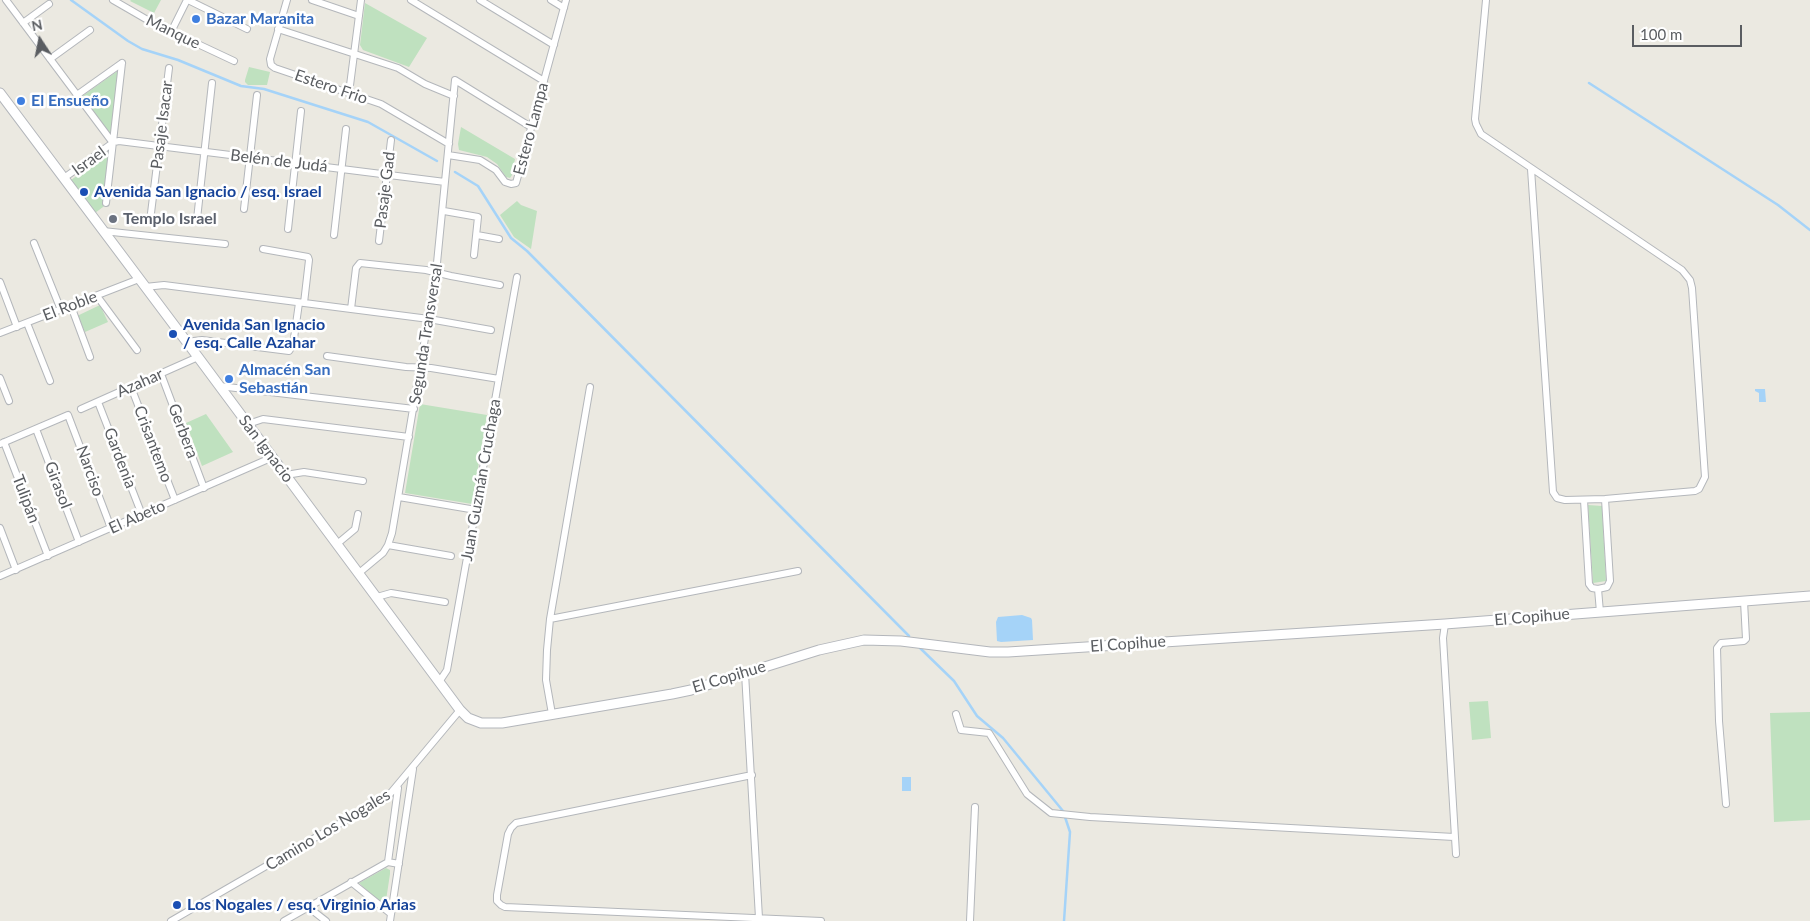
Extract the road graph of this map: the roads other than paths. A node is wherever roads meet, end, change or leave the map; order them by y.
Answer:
1 (6, 0) edge
2 (113, 0) edge
3 (188, 0) edge
4 (287, 0) edge
5 (312, 0) edge
6 (361, 0) edge
7 (410, 0) edge
8 (480, 0) edge
9 (551, 0) edge
10 (566, 0) edge
11 (1486, 0) edge
12 (50, 4) dead end
13 (564, 8) junction
14 (359, 16) junction
15 (23, 23) junction
16 (246, 29) dead end
17 (278, 29) junction
18 (90, 30) dead end
19 (171, 32) junction
20 (554, 44) junction
21 (354, 53) junction
22 (50, 60) junction
23 (234, 61) dead end
24 (169, 68) dead end
25 (544, 81) junction
26 (212, 83) dead end
27 (0, 93) edge
28 (349, 93) junction
29 (77, 95) junction
30 (257, 95) dead end
31 (454, 96) junction
32 (301, 111) dead end
33 (531, 127) junction
34 (346, 129) dead end
35 (391, 140) dead end
36 (113, 143) junction
37 (449, 144) junction
38 (159, 146) junction
39 (204, 152) junction
40 (448, 155) junction
41 (250, 158) junction
42 (296, 163) junction
43 (341, 169) junction
44 (1531, 169) junction
45 (387, 174) junction
46 (64, 178) junction
47 (445, 182) junction
48 (106, 203) dead end
49 (244, 210) dead end
50 (444, 211) junction
51 (151, 213) dead end
52 (197, 218) dead end
53 (288, 230) dead end
54 (103, 231) junction
55 (334, 235) dead end
56 (477, 235) junction
57 (499, 239) dead end
58 (379, 241) dead end
59 (34, 243) dead end
60 (225, 244) dead end
61 (262, 250) dead end
62 (474, 255) dead end
63 (436, 273) junction
64 (517, 277) dead end
65 (140, 280) junction
66 (0, 282) edge
67 (500, 285) dead end
68 (146, 287) junction
69 (97, 296) junction
70 (301, 303) junction
71 (70, 306) junction
72 (351, 309) junction
73 (60, 310) junction
74 (429, 319) junction
75 (27, 323) junction
76 (17, 327) junction
77 (491, 330) dead end
78 (0, 333) edge
79 (186, 342) junction
80 (137, 350) dead end
81 (327, 356) dead end
82 (90, 357) dead end
83 (198, 357) junction
84 (421, 368) junction
85 (161, 374) junction
86 (0, 378) edge
87 (499, 379) junction
88 (50, 382) dead end
89 (219, 386) junction
90 (131, 387) junction
91 (590, 387) dead end
92 (9, 401) dead end
93 (98, 402) junction
94 (82, 409) dead end
95 (414, 409) junction
96 (248, 424) junction
97 (36, 428) junction
98 (409, 437) junction
99 (2, 443) edge
100 (273, 457) junction
101 (286, 475) junction
102 (362, 481) dead end
103 (204, 488) junction
104 (399, 497) junction
105 (1605, 499) junction
106 (175, 500) junction
107 (1584, 500) junction
108 (476, 510) junction
109 (358, 514) dead end
110 (142, 515) junction
111 (0, 528) edge
112 (111, 528) junction
113 (79, 542) junction
114 (337, 544) junction
115 (388, 545) junction
116 (48, 556) junction
117 (451, 556) dead end
118 (16, 570) junction
119 (798, 571) dead end
120 (359, 573) junction
121 (0, 576) edge
122 (1598, 589) junction
123 (1810, 596) edge
124 (377, 597) junction
125 (1744, 601) junction
126 (445, 602) dead end
127 (1600, 612) junction
128 (550, 619) junction
129 (1446, 624) junction
130 (745, 673) junction
131 (439, 682) junction
132 (460, 710) junction
133 (552, 714) junction
134 (956, 714) dead end
135 (413, 767) junction
136 (752, 775) junction
137 (398, 787) junction
138 (1726, 804) dead end
139 (975, 807) dead end
140 (1454, 837) junction
141 (1456, 854) dead end
142 (388, 862) junction
143 (399, 864) junction
144 (351, 882) junction
145 (308, 907) junction
146 (302, 911) junction
147 (391, 918) edge
148 (759, 918) junction
149 (171, 921) edge
150 (284, 921) edge
151 (294, 921) edge
152 (326, 921) edge
153 (821, 921) edge
154 (970, 921) edge

1 - 15 street
2 - 19 street, Manque
3 - 16 street
3 - 19 street
4 - 17 street, Estero Frio
5 - 14 street
6 - 14 street
7 - 25 street
8 - 20 street
9 - 13 street
10 - 13 street, Estero Lampa
11 - 44 street
12 - 15 street
13 - 20 street, Estero Lampa
14 - 21 street
15 - 22 street
17 - 21 street
17 - 28 street, Estero Frio
18 - 22 street
19 - 23 street, Manque
20 - 25 street, Estero Lampa
21 - 28 street
21 - 31 street
22 - 29 street
24 - 38 street, Pasaje Isacar
25 - 33 street, Estero Lampa
26 - 39 street
27 - 46 main road, San Ignacio
28 - 37 street, Estero Frio
29 - 36 street
29 - 36 street
30 - 41 street
31 - 33 street, Segunda Transversal
31 - 37 street, Segunda Transversal
32 - 42 street
33 - 40 street, Estero Lampa
34 - 43 street
35 - 45 street, Pasaje Gad
36 - 38 street, Belén de Judá
36 - 46 street, Israel
36 - 48 street
37 - 40 street, Segunda Transversal
38 - 39 street, Belén de Judá
38 - 51 street, Pasaje Isacar
39 - 41 street, Belén de Judá
39 - 52 street
40 - 47 street, Segunda Transversal
41 - 42 street, Belén de Judá
41 - 49 street
42 - 43 street, Belén de Judá
42 - 53 street
43 - 45 street, Belén de Judá
43 - 55 street
44 - 105 street
44 - 107 street
45 - 47 street, Belén de Judá
45 - 58 street, Pasaje Gad
46 - 54 main road, San Ignacio
47 - 50 street, Segunda Transversal
50 - 56 street
50 - 63 street, Segunda Transversal
54 - 60 street
54 - 65 main road, San Ignacio
56 - 57 street
56 - 62 street
59 - 73 street
61 - 70 street
63 - 67 street
63 - 72 street
63 - 74 street, Segunda Transversal
64 - 87 street, Juan Guzmán Cruchaga
65 - 68 main road, San Ignacio
65 - 69 street, El Roble
66 - 76 street
68 - 70 street
68 - 79 main road, San Ignacio
69 - 71 street, El Roble
69 - 80 street
70 - 72 street
70 - 79 street
71 - 73 street, El Roble
71 - 82 street
72 - 74 street
73 - 75 street, El Roble
74 - 77 street
74 - 84 street, Segunda Transversal
75 - 76 street, El Roble
75 - 88 street
76 - 78 street, El Roble
79 - 83 main road, San Ignacio
81 - 84 street
83 - 85 street, Azahar
83 - 89 main road, San Ignacio
84 - 87 street
84 - 95 street, Segunda Transversal
85 - 90 street, Azahar
85 - 103 street, Gerbera
86 - 92 street
87 - 108 street, Juan Guzmán Cruchaga
89 - 95 street
89 - 96 main road, San Ignacio
90 - 93 street, Azahar
90 - 106 street, Crisantemo
91 - 128 street
93 - 94 street, Azahar
93 - 110 street, Gardenia
95 - 98 street, Segunda Transversal
96 - 98 street
96 - 100 main road, San Ignacio
97 - 99 street
97 - 112 street, Narciso
97 - 113 street, Girasol
98 - 104 street, Segunda Transversal
99 - 116 street, Tulipán
100 - 101 main road, San Ignacio
100 - 103 street, El Abeto
101 - 102 street
101 - 114 main road, San Ignacio
103 - 106 street, El Abeto
104 - 108 street
104 - 115 street, Segunda Transversal
105 - 107 street
105 - 122 street
106 - 110 street, El Abeto
107 - 122 street
108 - 131 street, Juan Guzmán Cruchaga
109 - 114 street
110 - 112 street, El Abeto
111 - 118 street
112 - 113 street, El Abeto
113 - 116 street, El Abeto
114 - 120 main road, San Ignacio
115 - 117 street
115 - 120 street, Segunda Transversal
116 - 118 street, El Abeto
118 - 121 street, El Abeto
119 - 128 street
120 - 124 main road, San Ignacio
122 - 127 street
123 - 125 main road, El Copihue
124 - 126 street
124 - 131 main road, San Ignacio
125 - 127 main road, El Copihue
125 - 138 street
127 - 129 main road, El Copihue
128 - 133 street
129 - 130 main road, El Copihue
129 - 140 street
130 - 133 main road, El Copihue
130 - 136 street
131 - 132 main road, San Ignacio
132 - 133 main road, El Copihue
132 - 135 street, Camino Los Nogales
134 - 140 street
135 - 137 street, Camino Los Nogales
135 - 143 street
136 - 148 street
136 - 148 street
137 - 142 street
137 - 149 street, Camino Los Nogales
139 - 154 street
140 - 141 street
142 - 143 street
142 - 144 street
143 - 147 street
144 - 145 street
144 - 147 street
145 - 146 street
145 - 152 street
146 - 150 street
146 - 151 street
148 - 153 street

